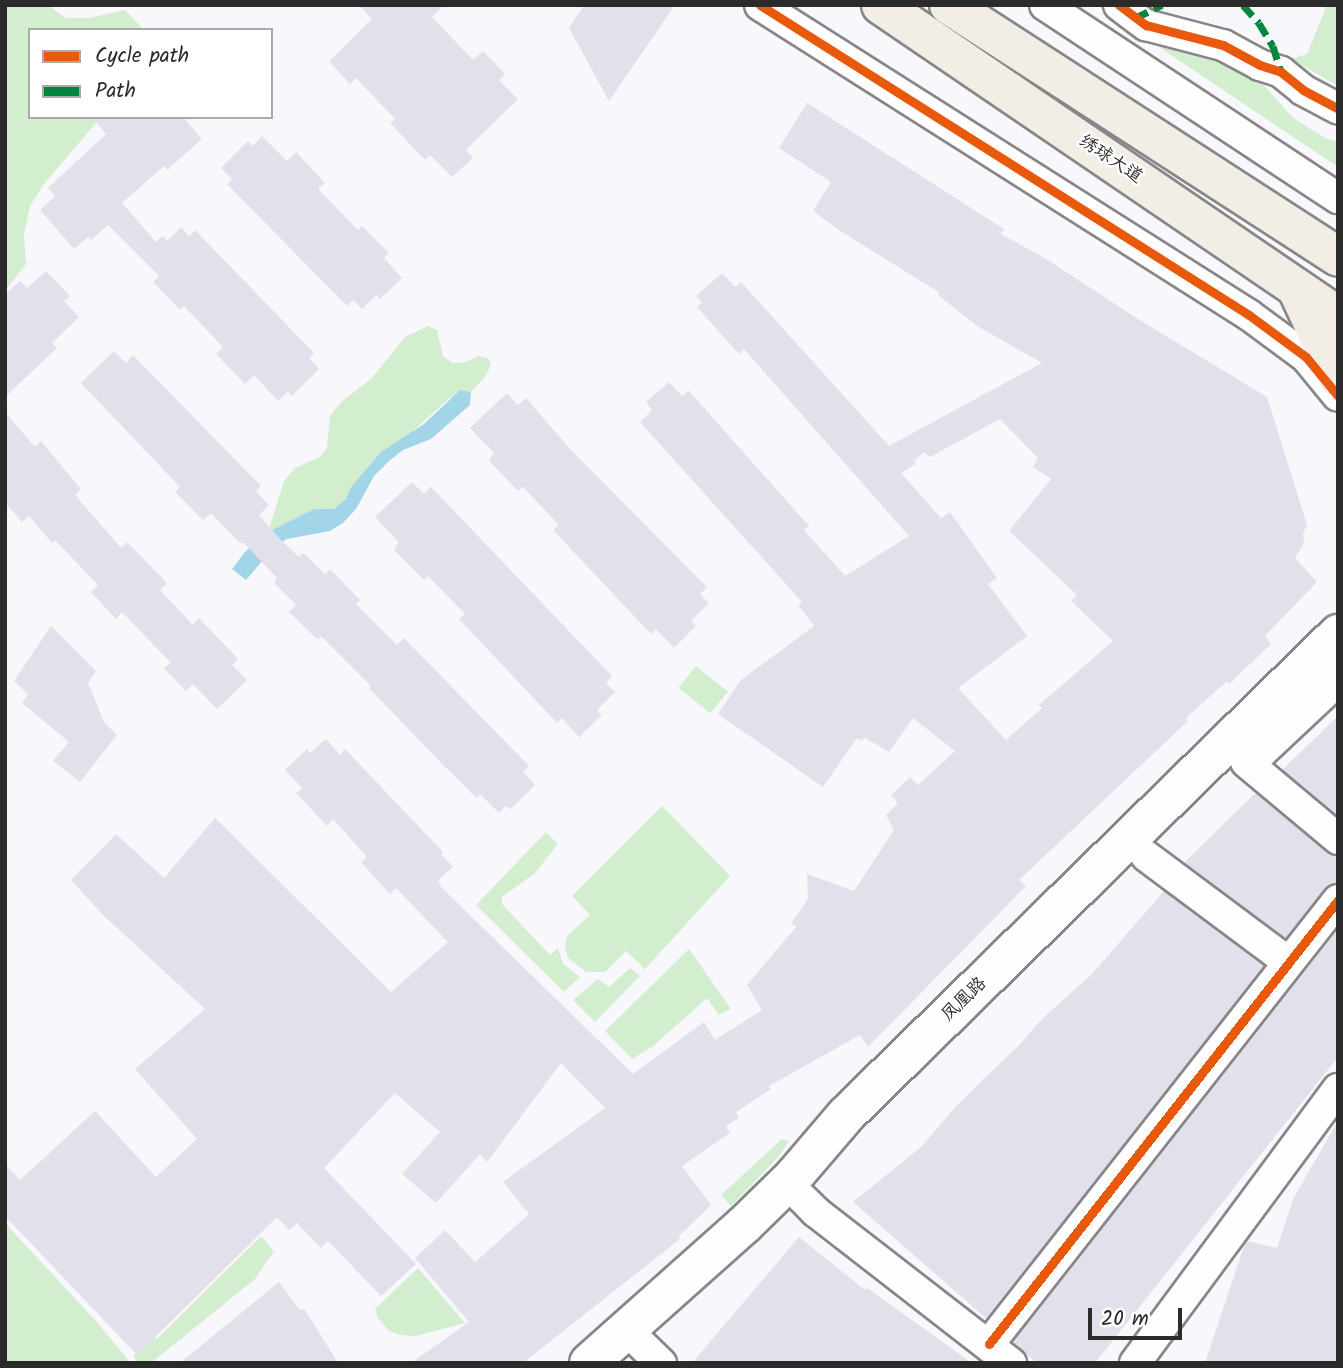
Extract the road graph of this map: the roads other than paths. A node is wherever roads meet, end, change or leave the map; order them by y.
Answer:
1 (760, 5) edge
2 (881, 5) edge
3 (949, 5) edge
4 (1045, 5) edge
5 (1119, 5) edge
6 (1338, 109) edge
7 (1338, 198) edge
8 (1332, 250) edge
9 (1295, 286) junction
10 (1338, 316) edge
11 (1338, 377) edge
12 (1338, 396) edge
13 (1338, 634) edge
14 (1338, 675) edge
15 (1246, 762) junction
16 (1338, 839) edge
17 (1146, 856) junction
18 (1338, 900) edge
19 (1288, 962) junction
20 (1338, 1089) edge
21 (802, 1198) junction
22 (1000, 1354) edge
23 (640, 1357) edge
24 (589, 1363) edge
25 (1135, 1363) edge

1 - 12 street
2 - 9 main road, 绣球大道
3 - 8 main road
4 - 7 street
5 - 6 street
9 - 10 main road, 绣球大道
9 - 11 main road
13 - 24 main road, 凤凰路
14 - 15 main road, 凤凰路
15 - 16 street
15 - 17 main road, 凤凰路
17 - 19 street
17 - 21 main road, 凤凰路
18 - 19 street
19 - 22 street
20 - 25 street
21 - 22 street
21 - 23 main road, 凤凰路

